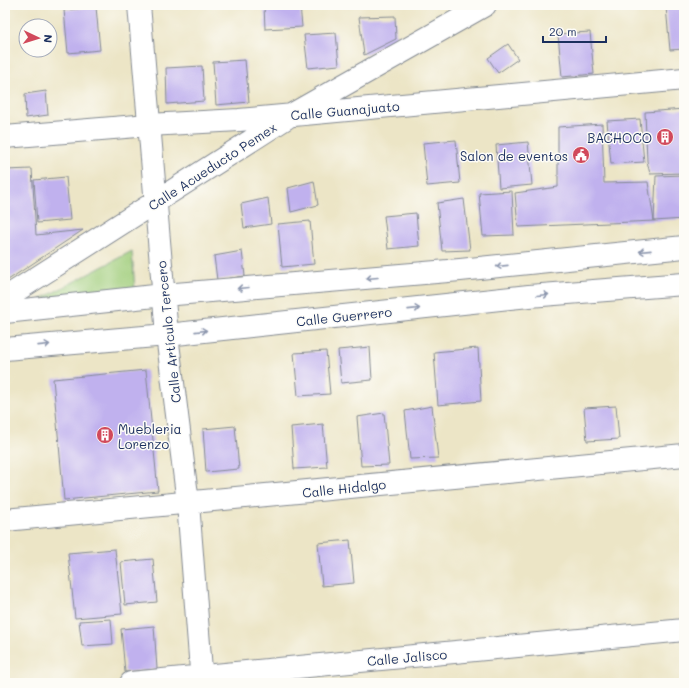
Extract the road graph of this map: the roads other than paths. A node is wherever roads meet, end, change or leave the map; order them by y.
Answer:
1 (139, 5) edge
2 (485, 5) edge
3 (684, 79) edge
4 (291, 115) junction
5 (149, 125) junction
6 (5, 138) edge
7 (157, 202) junction
8 (684, 247) edge
9 (684, 284) edge
10 (164, 295) junction
11 (5, 298) edge
12 (5, 312) edge
13 (167, 335) junction
14 (5, 349) edge
15 (684, 455) edge
16 (188, 503) junction
17 (5, 520) edge
18 (684, 630) edge
19 (202, 679) edge
20 (131, 683) edge

1 - 5 street, Calle Artículo Tercero
2 - 4 street, Calle Acueducto Pemex
3 - 4 street, Calle Guanajuato
4 - 5 street, Calle Guanajuato
4 - 7 street, Calle Acueducto Pemex
5 - 6 street, Calle Guanajuato
5 - 7 street, Calle Artículo Tercero
7 - 10 street, Calle Artículo Tercero
7 - 11 street, Calle Acueducto Pemex
8 -> 10 street
13 -> 9 street, Calle Guerrero
10 - 12 street
10 - 13 street, Calle Artículo Tercero
14 -> 13 street, Calle Guerrero
13 - 16 street, Calle Artículo Tercero
15 - 16 street, Calle Hidalgo
16 - 17 street, Calle Hidalgo
16 - 19 street, Calle Artículo Tercero
18 - 19 street, Calle Jalisco
19 - 20 street, Calle Jalisco

